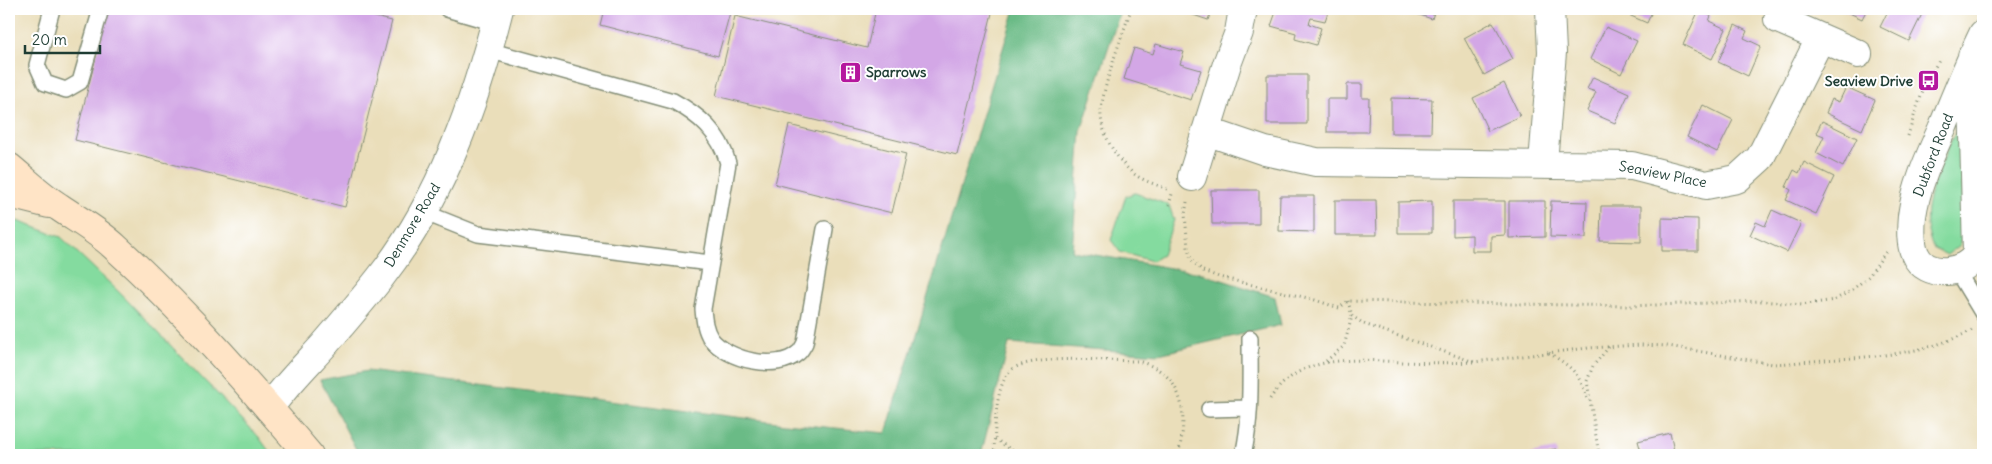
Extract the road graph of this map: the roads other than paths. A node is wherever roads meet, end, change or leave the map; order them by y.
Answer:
1 (52, 9) edge
2 (101, 9) edge
3 (447, 9) edge
4 (1243, 9) edge
5 (1550, 9) edge
6 (497, 16) edge
7 (1778, 19) dead end
8 (1820, 39) junction
9 (1978, 45) edge
10 (488, 50) junction
11 (1858, 54) dead end
12 (1206, 131) junction
13 (1543, 163) junction
14 (9, 167) edge
15 (1182, 184) road end
16 (9, 194) edge
17 (58, 206) junction
18 (423, 212) junction
19 (825, 229) dead end
20 (710, 263) junction
21 (1956, 271) junction
22 (1983, 314) edge
23 (1250, 338) dead end
24 (269, 408) junction
25 (1248, 408) junction
26 (1209, 409) dead end
27 (309, 455) edge
28 (1243, 455) edge

1 - 2 lane
3 - 6 lane
4 - 12 street
5 - 13 street
6 - 10 street, Denmore Road
7 - 8 street
8 - 11 street
8 - 13 street, Seaview Place
9 - 21 street, Dubford Road
9 - 21 street, Dubford Road
10 - 18 street, Denmore Road
10 - 20 lane
12 - 13 street, Seaview Place
12 - 15 street
14 - 17 main road
16 - 17 main road
17 - 24 main road
18 - 20 lane
18 - 24 street, Denmore Road
19 - 20 lane
21 - 22 lane
23 - 25 lane
24 - 27 main road
25 - 26 lane
25 - 28 lane

